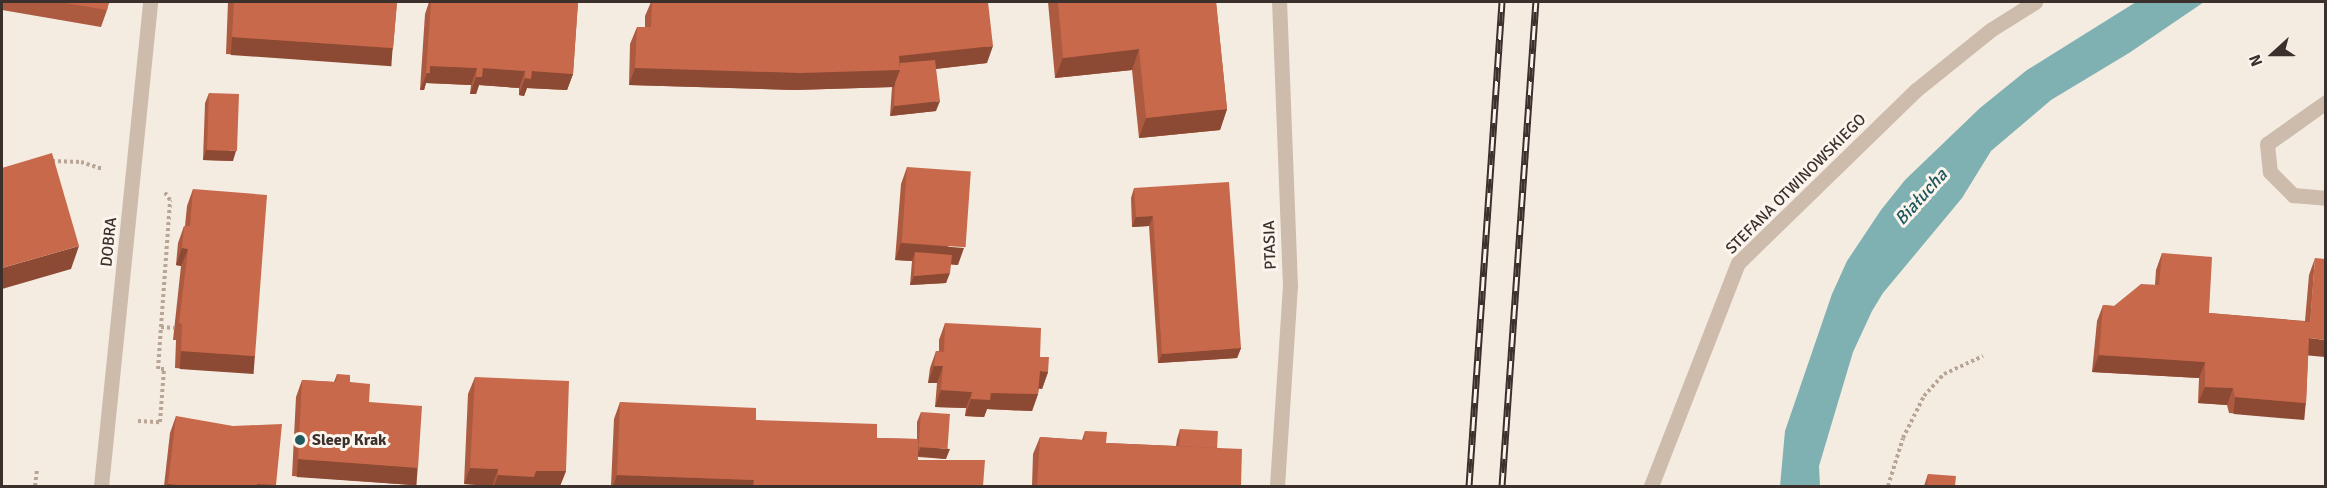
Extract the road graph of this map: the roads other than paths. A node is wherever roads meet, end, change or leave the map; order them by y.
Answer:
1 (150, 2) edge
2 (1280, 2) edge
3 (2035, 2) edge
4 (2325, 102) edge
5 (2325, 198) edge
6 (101, 486) edge
7 (1277, 486) edge
8 (1651, 486) edge

1 - 6 street, DOBRA
2 - 7 street, PTASIA
3 - 8 street, STEFANA OTWINOWSKIEGO
4 - 5 street

